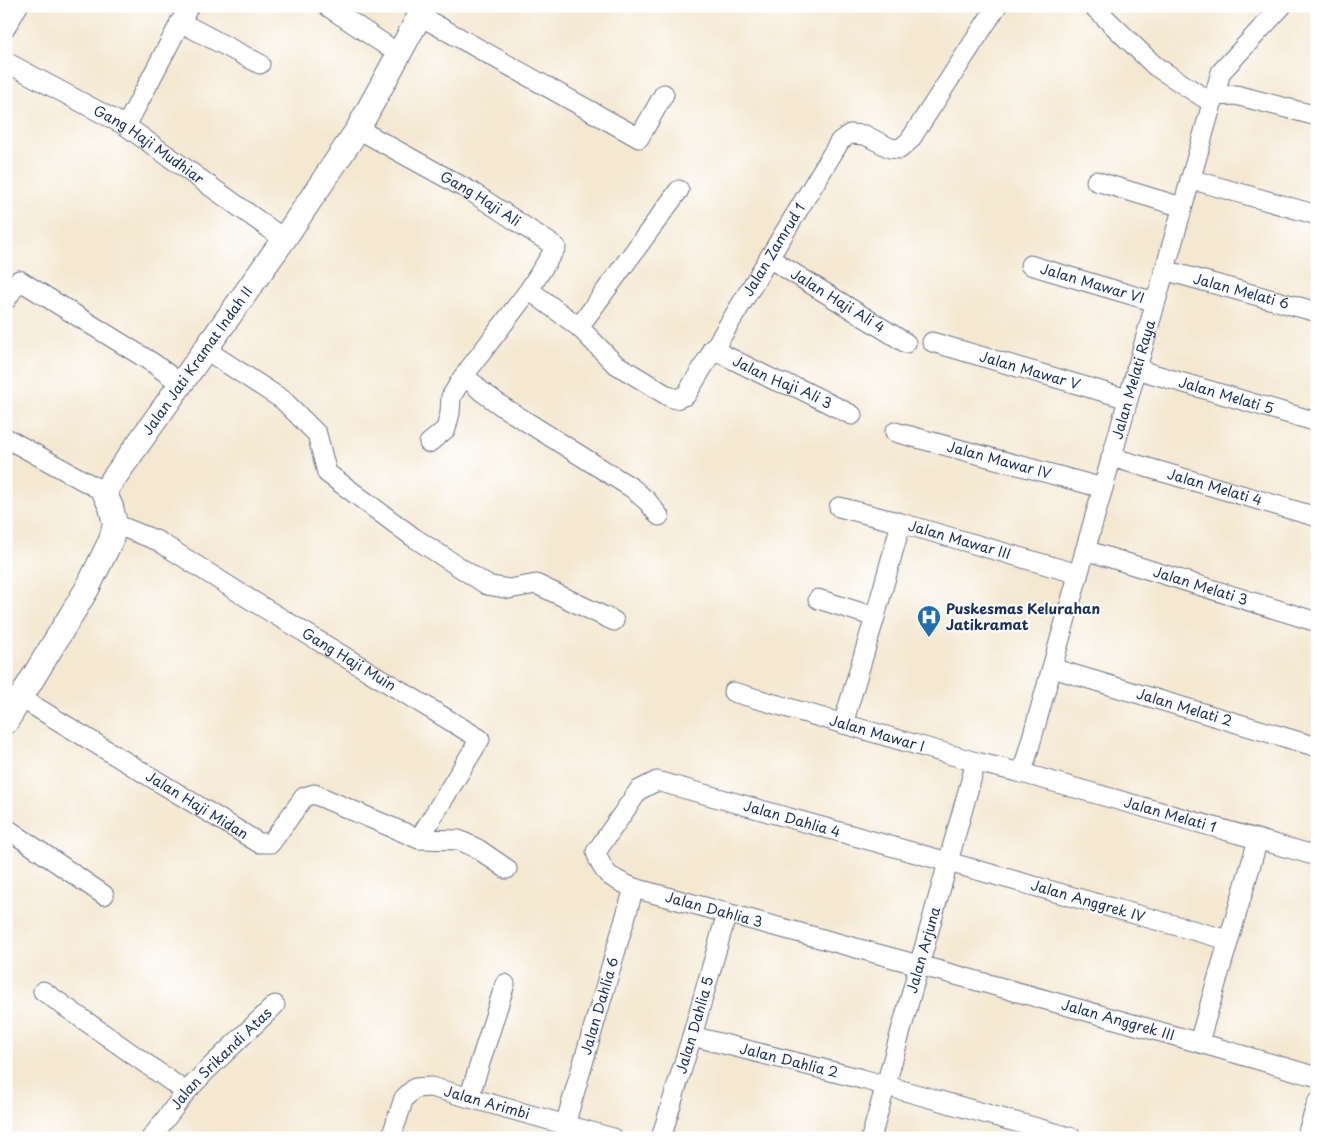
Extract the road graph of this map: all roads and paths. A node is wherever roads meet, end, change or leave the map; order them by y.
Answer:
1 (18, 6) edge
2 (327, 6) edge
3 (997, 6) edge
4 (1093, 6) edge
5 (1282, 6) edge
6 (423, 11) edge
7 (185, 14) edge
8 (6, 27) edge
9 (399, 54) junction
10 (6, 62) edge
11 (260, 64) dead end
12 (664, 94) dead end
13 (1213, 99) junction
14 (1317, 116) edge
15 (126, 126) junction
16 (358, 129) junction
17 (1190, 180) junction
18 (1096, 181) dead end
19 (678, 190) dead end
20 (1182, 207) junction
21 (1317, 215) edge
22 (284, 240) junction
23 (769, 258) junction
24 (1030, 265) dead end
25 (1164, 270) junction
26 (528, 290) junction
27 (6, 300) edge
28 (1155, 302) junction
29 (1317, 312) edge
30 (579, 327) junction
31 (932, 342) dead end
32 (906, 343) dead end
33 (712, 349) junction
34 (206, 350) junction
35 (1136, 369) junction
36 (463, 377) junction
37 (181, 384) junction
38 (1128, 398) junction
39 (852, 415) dead end
40 (1317, 422) edge
41 (895, 432) dead end
42 (6, 438) edge
43 (429, 443) dead end
44 (1111, 457) junction
45 (1103, 488) junction
46 (104, 492) junction
47 (839, 507) dead end
48 (660, 516) dead end
49 (1317, 517) edge
50 (901, 523) junction
51 (115, 524) junction
52 (1085, 550) junction
53 (1078, 574) junction
54 (818, 599) dead end
55 (875, 617) junction
56 (614, 621) dead end
57 (1317, 622) edge
58 (1052, 668) junction
59 (733, 692) dead end
60 (21, 698) junction
61 (6, 722) edge
62 (843, 724) junction
63 (1317, 747) edge
64 (976, 762) junction
65 (1022, 774) junction
66 (639, 790) joint
67 (6, 828) edge
68 (419, 839) junction
69 (1258, 840) junction
70 (1317, 856) edge
71 (948, 863) junction
72 (507, 869) dead end
73 (634, 888) junction
74 (104, 895) dead end
75 (727, 913) junction
76 (1228, 940) junction
77 (920, 964) junction
78 (505, 984) dead end
79 (43, 990) dead end
80 (275, 1005) dead end
81 (692, 1036) junction
82 (1198, 1042) junction
83 (1317, 1077) edge
84 (886, 1086) junction
85 (186, 1092) junction
86 (469, 1098) junction
87 (1317, 1103) edge
88 (565, 1125) junction
89 (152, 1138) edge
90 (391, 1138) edge
91 (612, 1138) edge
92 (661, 1138) edge
93 (871, 1138) edge
94 (1073, 1138) edge
95 (1306, 1138) edge

1 - 8 street
2 - 9 street
3 - 23 street, Jalan Zamrud 1
4 - 13 street
5 - 13 street, Jalan Melati Raya
6 - 9 street, Jalan Jati Kramat Indah II
6 - 12 street
7 - 11 street
7 - 15 street
9 - 16 street, Jalan Jati Kramat Indah II
10 - 15 street, Gang Haji Mudhiar
13 - 14 street
13 - 17 street, Jalan Melati Raya
15 - 22 street, Gang Haji Mudhiar
16 - 22 street, Jalan Jati Kramat Indah II
16 - 26 street, Gang Haji Ali
17 - 20 street, Jalan Melati Raya
17 - 21 street
18 - 20 street
19 - 30 street
20 - 25 street, Jalan Melati Raya
22 - 34 street, Jalan Jati Kramat Indah II
23 - 32 street, Jalan Haji Ali 4
23 - 33 street, Jalan Zamrud 1
24 - 28 street, Jalan Mawar VI
25 - 28 street, Jalan Melati Raya
25 - 29 street, Jalan Melati 6
26 - 30 street, Jalan Zamrud 1
26 - 36 street
27 - 37 street
28 - 35 street, Jalan Melati Raya
30 - 33 street, Jalan Zamrud 1
31 - 38 street, Jalan Mawar V
33 - 39 street, Jalan Haji Ali 3
34 - 37 street, Jalan Jati Kramat Indah II
34 - 56 street
35 - 38 street, Jalan Melati Raya
35 - 40 street, Jalan Melati 5
36 - 43 street
36 - 48 street
37 - 46 street, Jalan Jati Kramat Indah II
38 - 44 street, Jalan Melati Raya
41 - 45 street, Jalan Mawar IV
42 - 46 street
44 - 45 street, Jalan Melati Raya
44 - 49 street, Jalan Melati 4
45 - 52 street, Jalan Melati Raya
46 - 51 street
47 - 50 street, Jalan Mawar III
50 - 53 street, Jalan Mawar III
50 - 55 street
51 - 60 street
51 - 68 street, Gang Haji Muin
52 - 53 street, Jalan Melati Raya
52 - 57 street, Jalan Melati 3
53 - 58 street, Jalan Melati Raya
54 - 55 street
55 - 62 street
58 - 63 street, Jalan Melati 2
58 - 65 street, Jalan Melati Raya
59 - 62 street, Jalan Mawar I
60 - 61 street
60 - 68 street, Jalan Haji Midan
62 - 64 street, Jalan Mawar I
64 - 65 street, Jalan Mawar I
64 - 71 street, Jalan Arjuna
65 - 69 street, Jalan Melati 1
66 - 71 street, Jalan Dahlia 4
66 - 73 street, Jalan Dahlia 3
67 - 74 street
68 - 72 street
69 - 70 street, Jalan Melati 1
69 - 76 street
71 - 76 street, Jalan Anggrek IV
71 - 77 street, Jalan Arjuna
73 - 75 street, Jalan Dahlia 3
73 - 88 street, Jalan Dahlia 6
75 - 77 street, Jalan Dahlia 3
75 - 81 street, Jalan Dahlia 5
76 - 82 street
77 - 82 street, Jalan Anggrek III
77 - 84 street, Jalan Arjuna
78 - 86 street
79 - 85 street
80 - 85 street, Jalan Srikandi Atas
81 - 84 street, Jalan Dahlia 2
81 - 92 street, Jalan Dahlia 5
82 - 83 street, Jalan Anggrek III
84 - 93 street, Jalan Arjuna
84 - 94 street, Jalan Dahlia 2
85 - 89 street, Jalan Srikandi Atas
86 - 88 street, Jalan Arimbi
86 - 90 street, Jalan Arimbi
87 - 95 street
88 - 91 street, Jalan Arimbi

